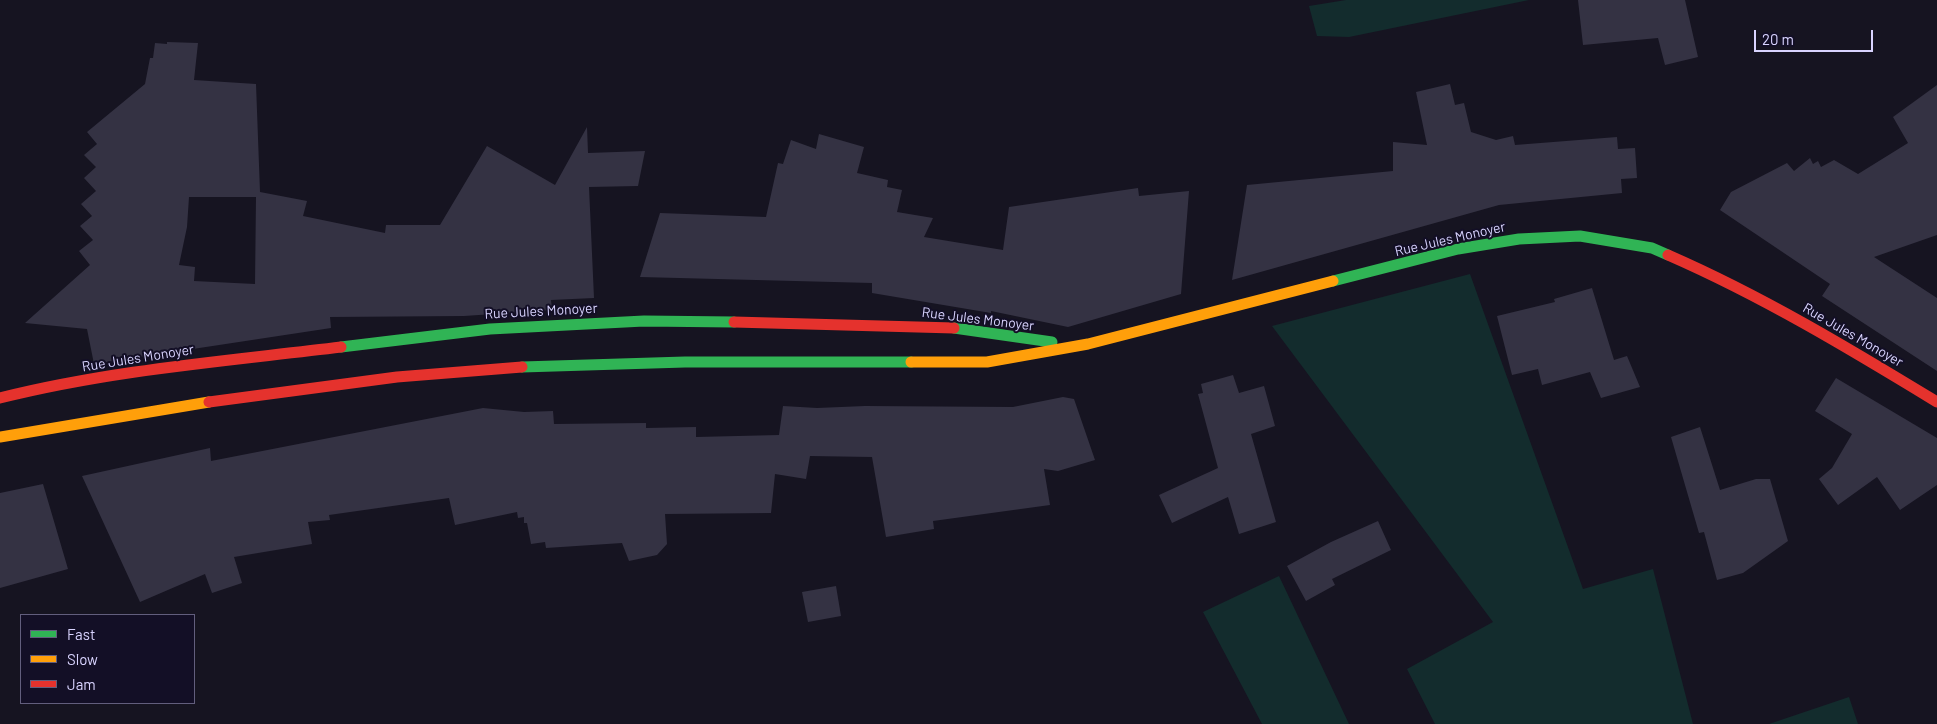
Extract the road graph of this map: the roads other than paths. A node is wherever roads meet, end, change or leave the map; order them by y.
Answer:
1 (1088, 344) junction
2 (0, 398) edge
3 (1937, 402) edge
4 (0, 437) edge

1 - 2 street, Rue Jules Monoyer
1 - 3 street, Rue Jules Monoyer
1 - 4 street, Rue Jules Monoyer

